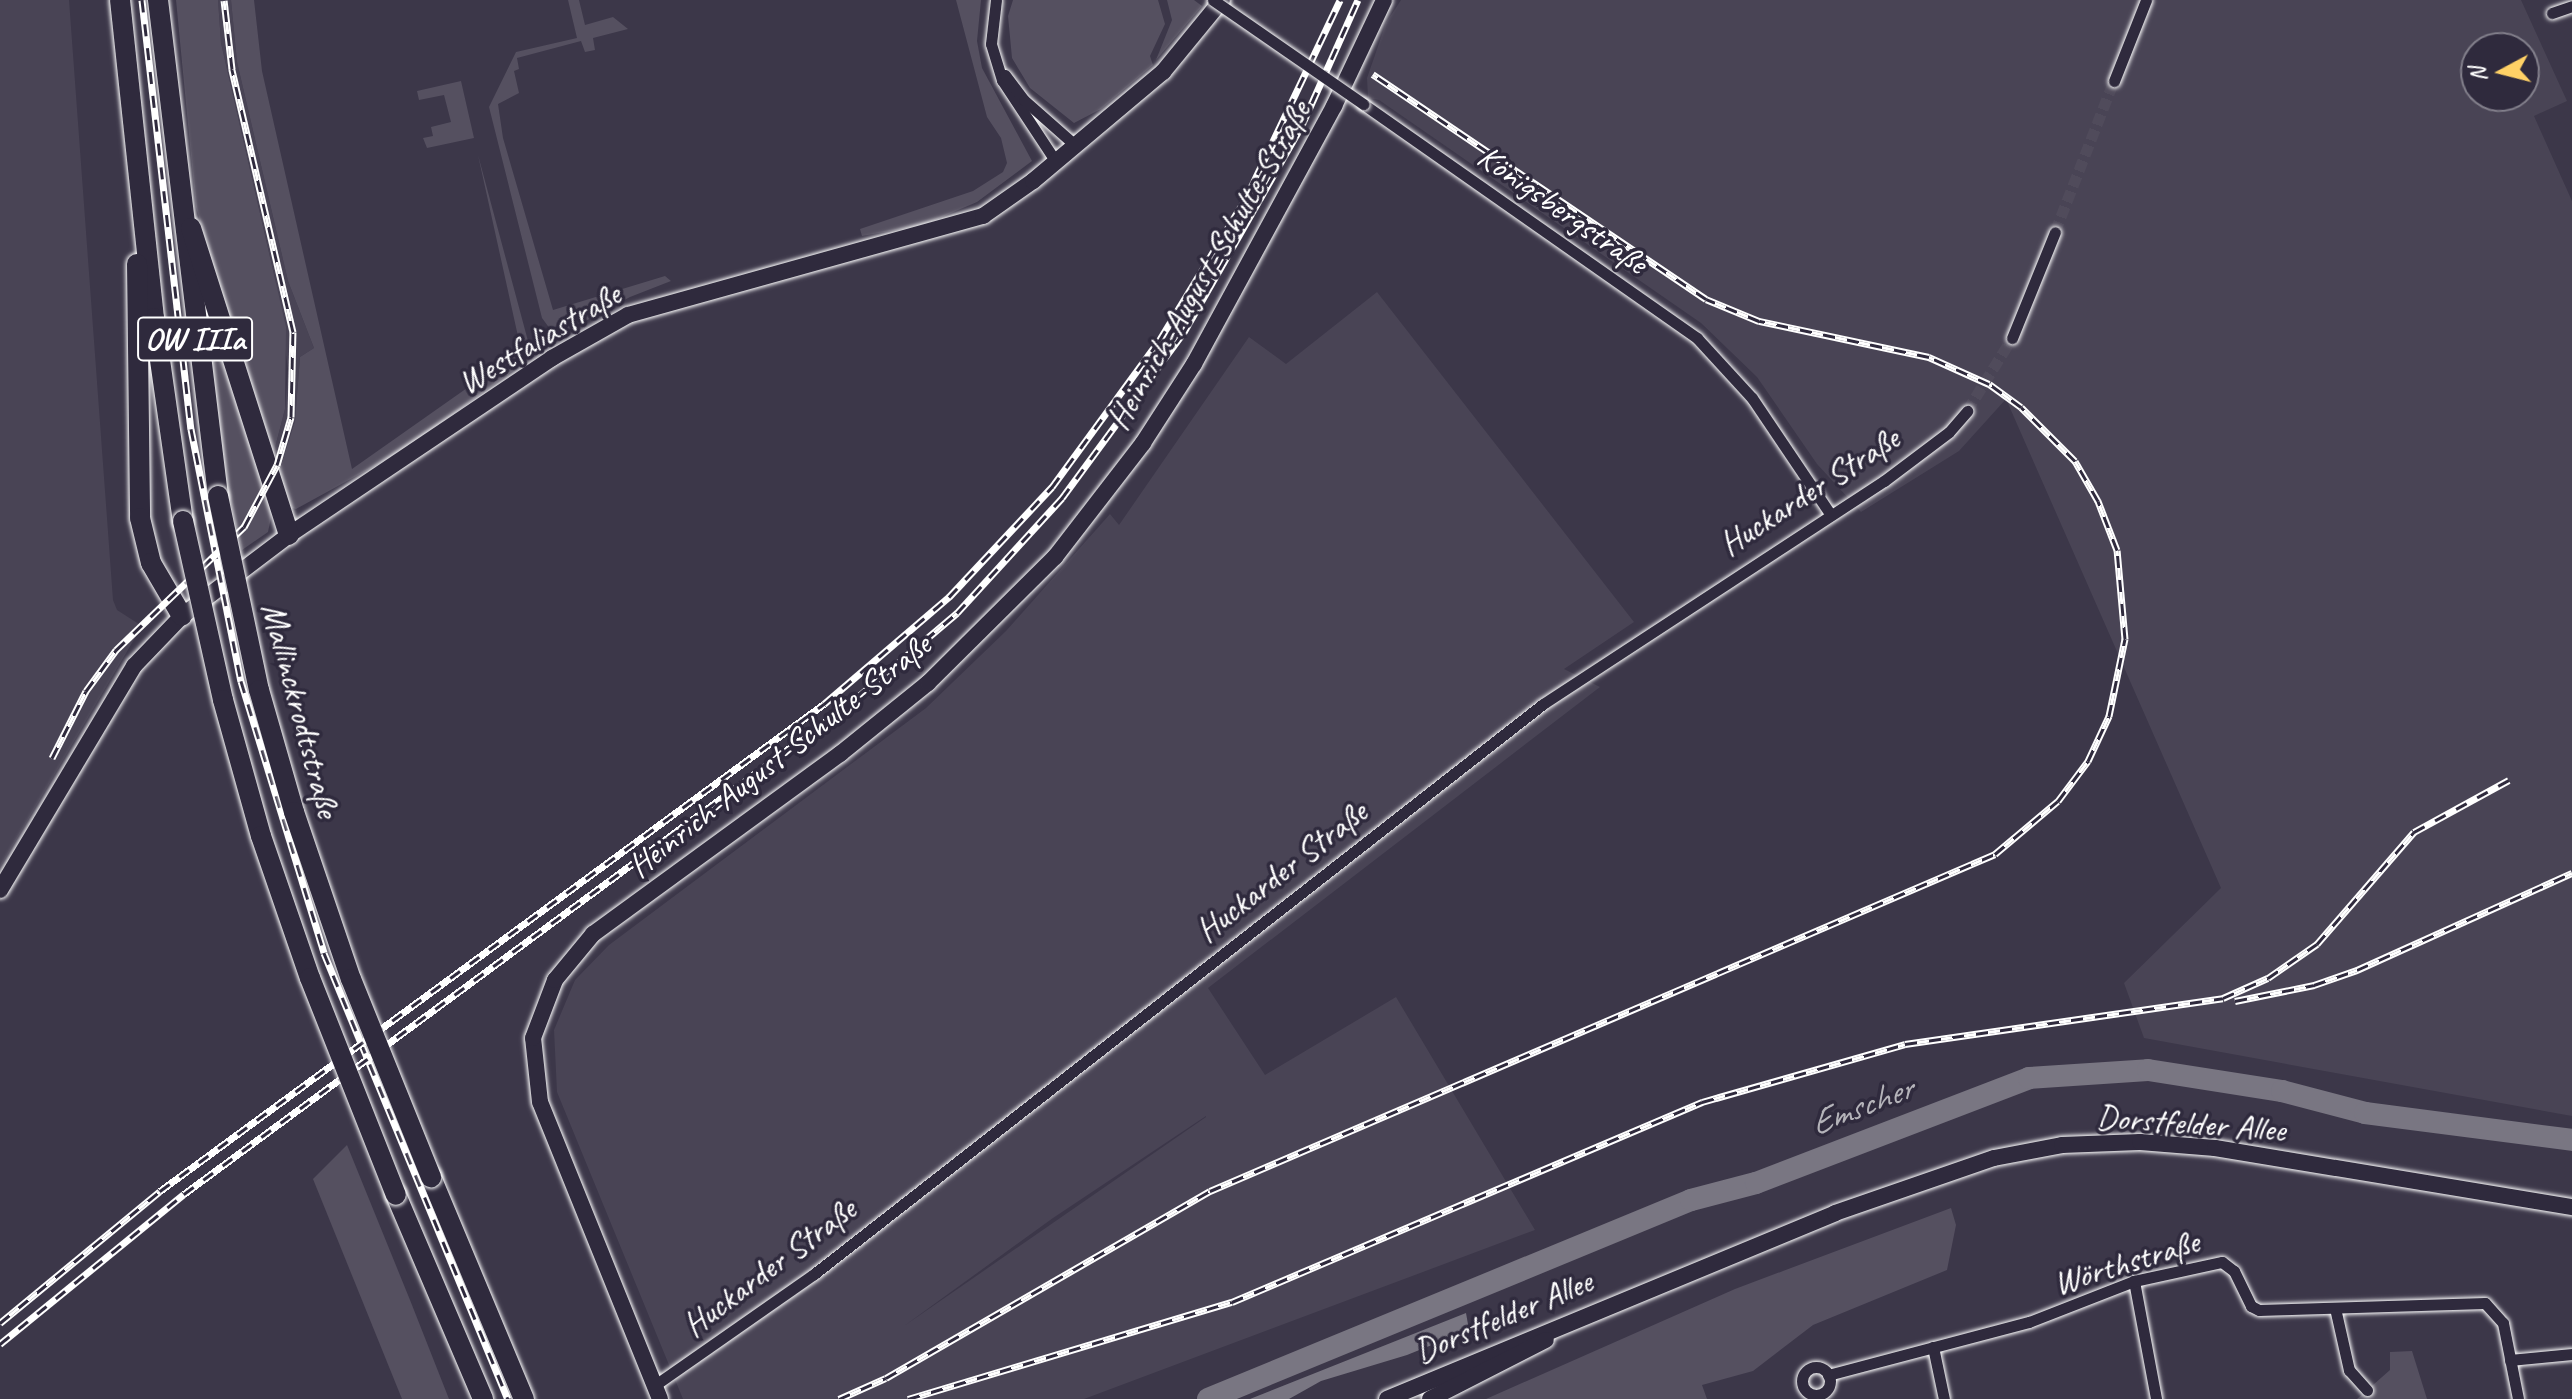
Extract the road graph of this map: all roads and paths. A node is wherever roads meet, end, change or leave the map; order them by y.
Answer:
1 (120, 0) edge
2 (158, 0) edge
3 (996, 0) edge
4 (1213, 0) edge
5 (1222, 0) edge
6 (1384, 0) edge
7 (2146, 0) edge
8 (2572, 6) edge
9 (2552, 13) dead end
10 (995, 61) junction
11 (2114, 81) tunnel mouth
12 (1076, 146) junction
13 (1056, 162) junction
14 (177, 182) junction
15 (140, 184) junction
16 (2055, 232) tunnel mouth
17 (2012, 338) tunnel mouth
18 (1967, 411) tunnel mouth
19 (1831, 515) junction
20 (289, 535) junction
21 (182, 616) junction
22 (0, 890) edge
23 (2569, 1207) edge
24 (2134, 1281) junction
25 (1644, 1289) junction
26 (2335, 1308) junction
27 (1933, 1347) junction
28 (2572, 1354) edge
29 (2510, 1360) junction
30 (1828, 1375) dead end
31 (2367, 1390) dead end
32 (657, 1392) edge
33 (483, 1399) edge
34 (524, 1399) edge
35 (1387, 1399) edge
36 (1430, 1399) edge
37 (1944, 1399) edge
38 (2156, 1399) edge
39 (2518, 1399) edge

1 - 15 highway, Mallinckrodtstraße
2 - 14 highway, Mallinckrodtstraße / OW IIIa
3 - 10 street
4 - 19 street, Königsbergstraße, bridge
5 - 12 street, Westfaliastraße
6 - 32 street, Heinrich-August-Schulte-Straße
7 - 11 street
8 - 9 street
10 - 12 street
10 - 13 street
12 - 13 street, Westfaliastraße
13 - 20 street, Westfaliastraße
14 - 20 highway
14 - 34 highway, Mallinckrodtstraße / OW IIIa, bridge
15 - 21 highway
15 - 33 highway, Mallinckrodtstraße, bridge
16 - 17 street
18 - 19 street, Huckarder Straße
19 - 32 street, Huckarder Straße
20 - 21 street, Westfaliastraße
21 - 22 street, Westfaliastraße
23 - 25 street, Dorstfelder Allee
24 - 26 street, Wörthstraße
24 - 27 street, Wörthstraße
24 - 38 street
25 - 35 street, Dorstfelder Allee
25 - 36 street, Dorstfelder Allee
26 - 29 street, Wörthstraße
26 - 31 street
27 - 30 street, Wörthstraße
27 - 37 street
28 - 29 street
29 - 39 street, Wörthstraße

